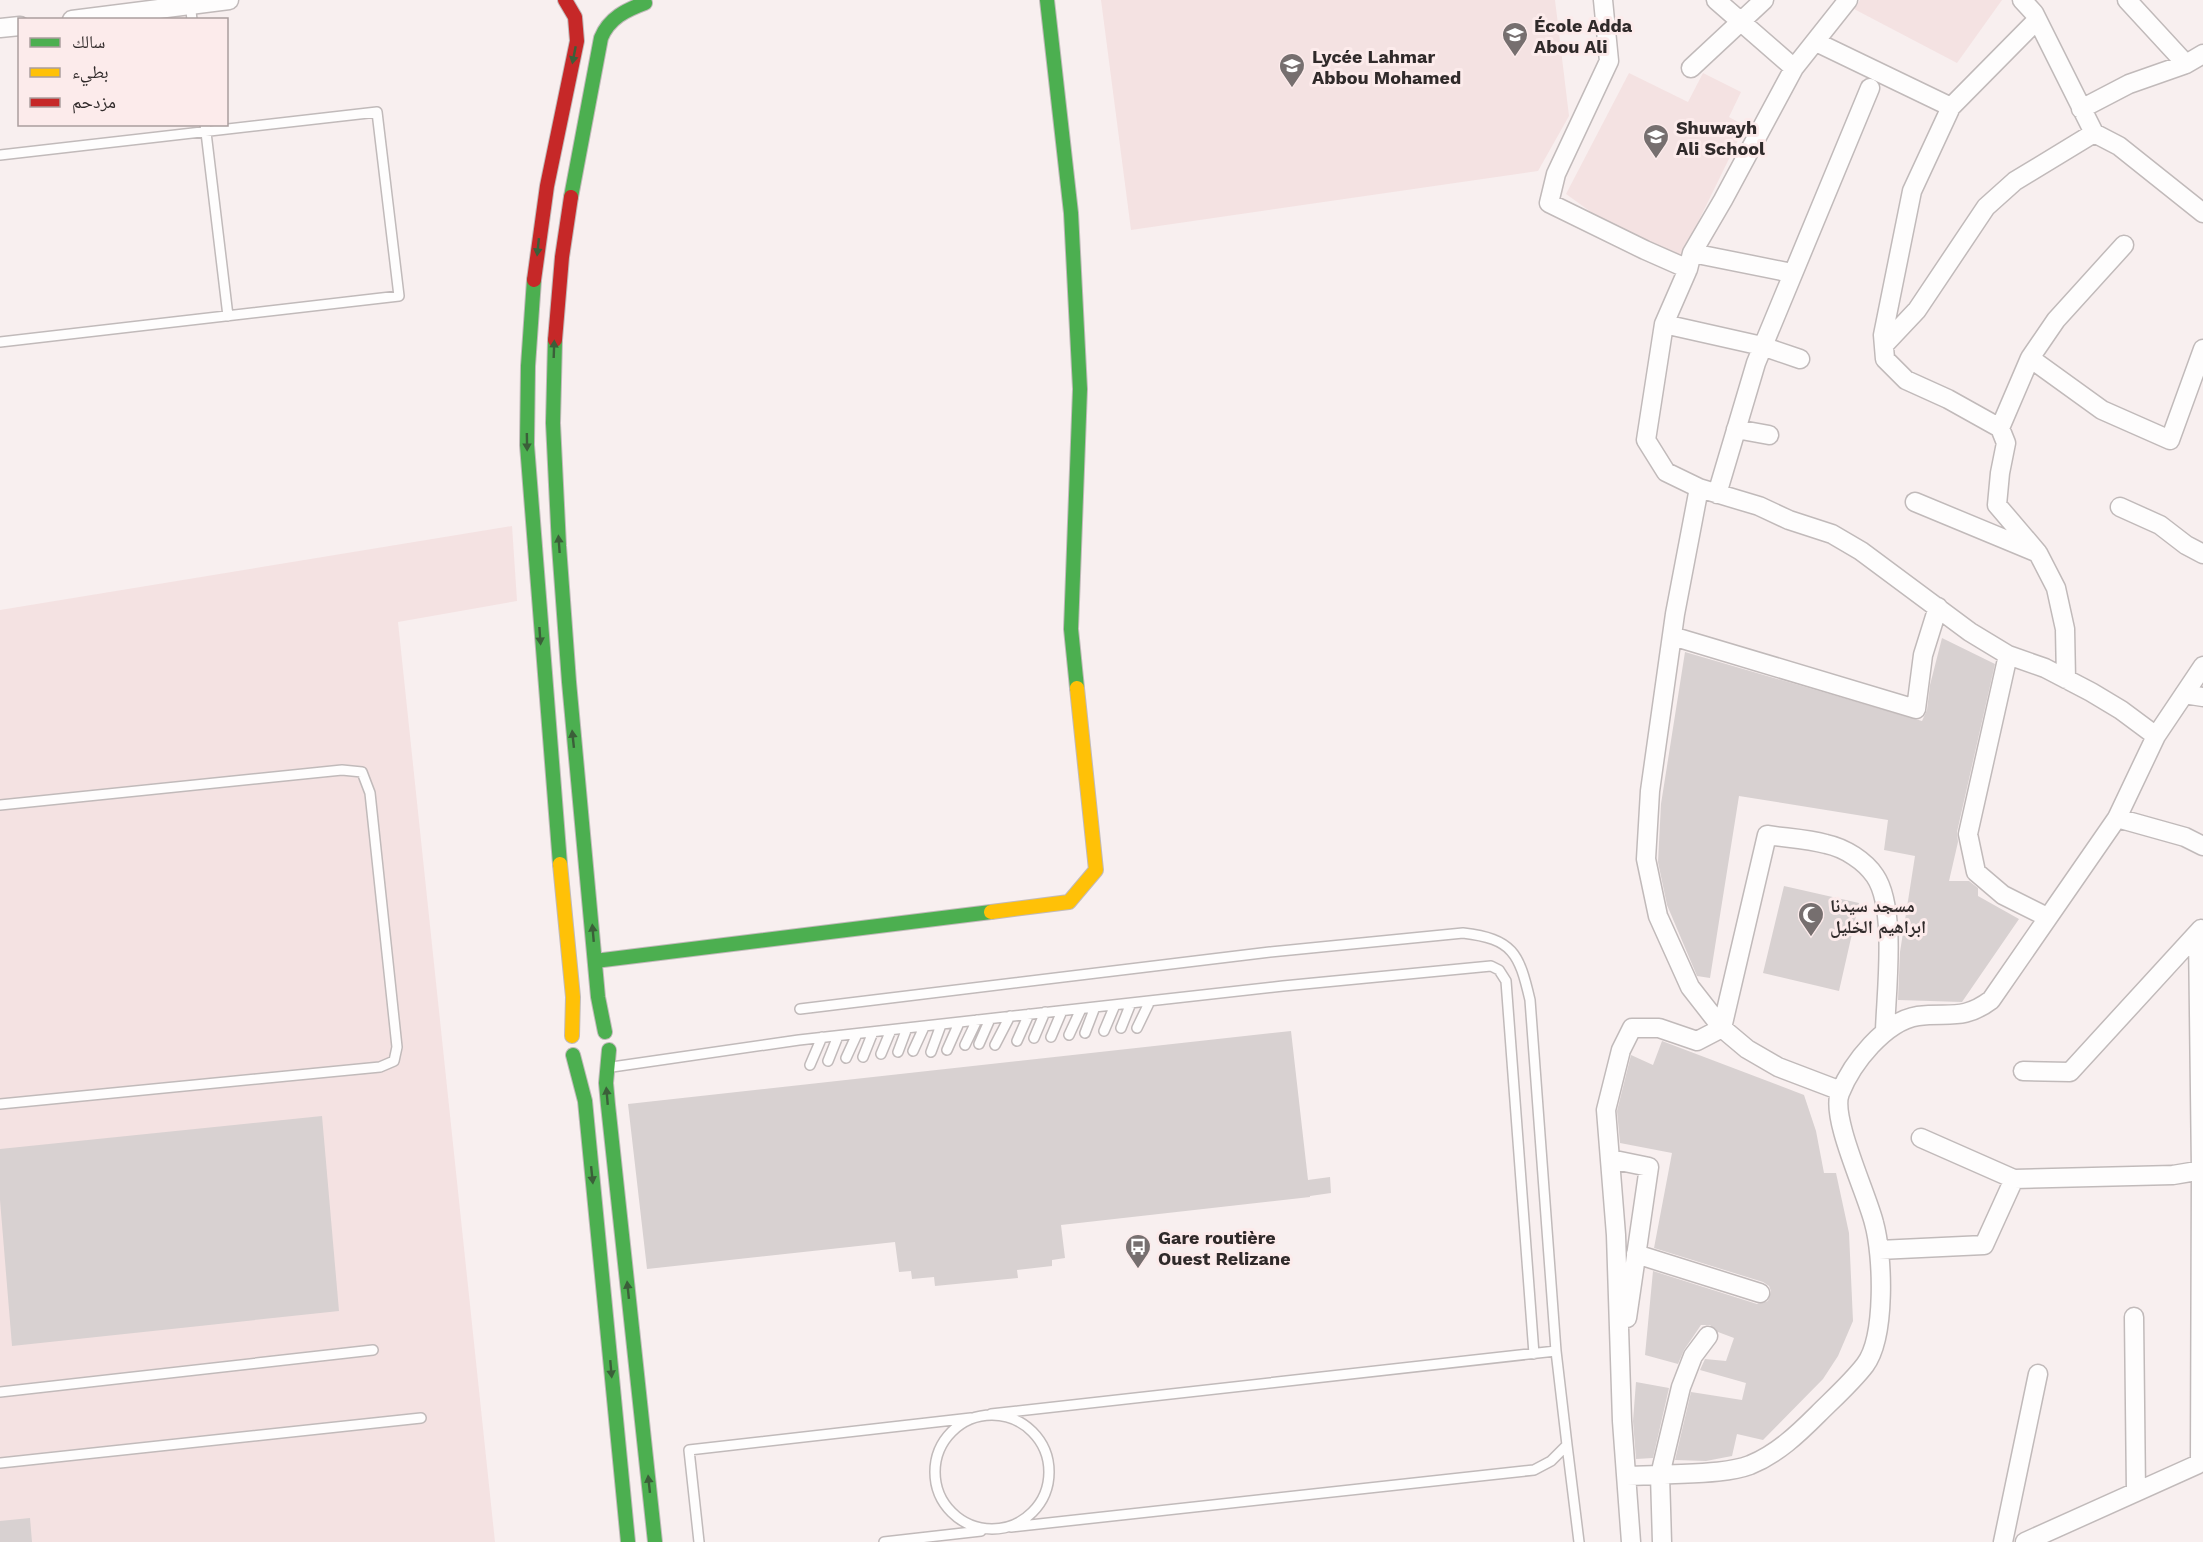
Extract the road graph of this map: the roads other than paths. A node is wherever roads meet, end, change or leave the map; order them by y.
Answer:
1 (229, 0) edge
2 (565, 0) edge
3 (1047, 0) edge
4 (1603, 0) edge
5 (1716, 0) edge
6 (1764, 0) edge
7 (1848, 0) edge
8 (2022, 0) edge
9 (2127, 0) edge
10 (648, 1) edge
11 (604, 6) dead end
12 (191, 8) edge
13 (92, 18) edge
14 (2037, 20) junction
15 (1740, 22) junction
16 (18, 26) edge
17 (0, 28) edge
18 (1816, 42) junction
19 (2203, 54) edge
20 (2186, 64) junction
21 (1691, 68) dead end
22 (1794, 68) junction
23 (1870, 88) dead end
24 (1951, 107) junction
25 (2081, 109) junction
26 (226, 126) edge
27 (228, 126) edge
28 (205, 128) edge
29 (2094, 133) junction
30 (0, 156) edge
31 (2203, 213) edge
32 (2124, 245) dead end
33 (1690, 261) junction
34 (1792, 273) junction
35 (228, 316) junction
36 (1664, 324) junction
37 (0, 342) edge
38 (1884, 345) junction
39 (1762, 346) junction
40 (2203, 349) edge
41 (2030, 358) junction
42 (1800, 359) dead end
43 (2000, 428) junction
44 (1736, 429) junction
45 (1769, 435) dead end
46 (1699, 489) junction
47 (1718, 494) junction
48 (1915, 502) dead end
49 (2120, 507) dead end
50 (2038, 553) junction
51 (2203, 554) edge
52 (1938, 607) junction
53 (1672, 636) junction
54 (2008, 655) junction
55 (2203, 666) edge
56 (2066, 680) junction
57 (2184, 694) junction
58 (2203, 697) edge
59 (2156, 736) junction
60 (0, 805) edge
61 (2117, 818) junction
62 (2203, 846) edge
63 (2047, 917) junction
64 (2200, 929) edge
65 (595, 961) junction
66 (1150, 1001) junction
67 (1131, 1003) junction
68 (1114, 1005) junction
69 (1095, 1007) junction
70 (1081, 1008) junction
71 (800, 1009) dead end
72 (1062, 1011) junction
73 (1045, 1012) junction
74 (1029, 1014) junction
75 (1010, 1016) junction
76 (990, 1018) junction
77 (977, 1020) junction
78 (959, 1023) junction
79 (941, 1025) junction
80 (924, 1027) junction
81 (907, 1028) junction
82 (1121, 1028) dead end
83 (1137, 1028) dead end
84 (1722, 1028) junction
85 (891, 1030) junction
86 (1104, 1031) dead end
87 (1885, 1031) junction
88 (605, 1032) junction
89 (873, 1032) junction
90 (1085, 1033) dead end
91 (857, 1034) junction
92 (1069, 1035) dead end
93 (572, 1036) junction
94 (838, 1036) junction
95 (822, 1037) junction
96 (1051, 1037) dead end
97 (1034, 1038) dead end
98 (1017, 1041) dead end
99 (979, 1044) dead end
100 (966, 1045) dead end
101 (996, 1045) dead end
102 (947, 1050) dead end
103 (914, 1051) dead end
104 (898, 1052) dead end
105 (931, 1052) dead end
106 (880, 1054) dead end
107 (573, 1055) junction
108 (863, 1057) dead end
109 (846, 1058) dead end
110 (828, 1061) dead end
111 (598, 1065) junction
112 (810, 1065) dead end
113 (2023, 1071) dead end
114 (1841, 1091) junction
115 (0, 1104) edge
116 (1921, 1138) dead end
117 (1610, 1159) junction
118 (2202, 1170) edge
119 (2014, 1179) junction
120 (1879, 1250) junction
121 (1636, 1254) junction
122 (1760, 1293) dead end
123 (2134, 1317) dead end
124 (1708, 1336) dead end
125 (373, 1350) dead end
126 (1556, 1351) junction
127 (1534, 1354) junction
128 (1620, 1364) junction
129 (2038, 1374) dead end
130 (0, 1392) edge
131 (991, 1414) junction
132 (421, 1418) dead end
133 (971, 1418) junction
134 (1567, 1445) junction
135 (0, 1463) edge
136 (2201, 1463) edge
137 (1660, 1475) junction
138 (1627, 1476) junction
139 (2136, 1492) junction
140 (1011, 1527) junction
141 (993, 1530) junction
142 (628, 1542) edge
143 (655, 1542) edge
144 (699, 1542) edge
145 (884, 1542) edge
146 (1580, 1542) edge
147 (1631, 1542) edge
148 (1662, 1542) edge
149 (2003, 1542) edge
150 (2025, 1542) edge

1 - 12 street
2 -> 93 main road
3 - 65 main road
4 - 33 street
5 - 15 street
6 - 15 street
7 - 18 street
8 - 14 street
9 - 20 street
10 - 11 main road
65 -> 10 main road
12 - 13 street
14 - 24 street
14 - 25 street
15 - 21 street
15 - 22 street
16 - 17 street
18 - 22 street
18 - 24 street
19 - 20 street
20 - 25 street
22 - 33 street
23 - 34 street
24 - 38 street
25 - 29 street
26 - 28 lane
27 - 35 lane
28 - 30 lane
28 - 35 lane
29 - 31 street
29 - 38 street
32 - 41 street
33 - 34 street
33 - 36 street
34 - 39 street
35 - 37 lane
36 - 39 street
36 - 46 street
38 - 43 street
39 - 42 street
39 - 44 street
40 - 41 street
41 - 43 street
43 - 50 street
44 - 45 street
44 - 47 street
46 - 47 street
46 - 53 street
47 - 52 street
48 - 50 street
49 - 51 street
50 - 56 street
52 - 53 street
52 - 54 street
53 - 84 street
54 - 56 street
54 - 63 street
55 - 57 street
56 - 59 street
57 - 58 street
57 - 59 street
59 - 61 street
60 - 115 lane
61 - 62 street
61 - 63 street
63 - 87 street
64 - 113 street
64 - 118 street
65 - 88 main road
66 - 67 lane
66 - 83 lane
66 - 127 lane
67 - 68 lane
67 - 82 lane
68 - 69 lane
68 - 86 lane
69 - 70 lane
69 - 90 lane
70 - 72 lane
70 - 92 lane
71 - 126 lane
72 - 73 lane
72 - 96 lane
73 - 74 lane
73 - 97 lane
74 - 75 lane
74 - 98 lane
75 - 76 lane
75 - 101 lane
76 - 77 lane
76 - 99 lane
77 - 78 lane
77 - 100 lane
78 - 79 lane
78 - 102 lane
79 - 80 lane
79 - 105 lane
80 - 81 lane
80 - 103 lane
81 - 85 lane
81 - 104 lane
84 - 87 street
84 - 114 street
84 - 117 street
85 - 89 lane
85 - 106 lane
87 - 114 street
88 - 93 main road
88 - 111 main road
89 - 91 lane
89 - 108 lane
91 - 94 lane
91 - 109 lane
93 - 107 main road
94 - 95 lane
94 - 110 lane
95 - 111 lane
95 - 112 lane
107 - 111 main road
107 -> 142 main road
143 -> 111 main road
114 - 120 street
116 - 119 street
117 - 121 street
117 - 128 street
118 - 119 street
118 - 136 street
119 - 120 street
120 - 137 street
121 - 122 street
121 - 128 street
123 - 139 street
124 - 137 street
125 - 130 lane
126 - 127 lane
126 - 134 lane
127 - 131 lane
128 - 138 street
129 - 149 street
131 - 133 lane
131 - 140 lane
132 - 135 lane
133 - 141 lane
133 - 144 lane
134 - 140 lane
134 - 146 lane
136 - 139 street
137 - 138 street
137 - 148 street
138 - 147 street
139 - 150 street
140 - 141 lane
141 - 145 lane

